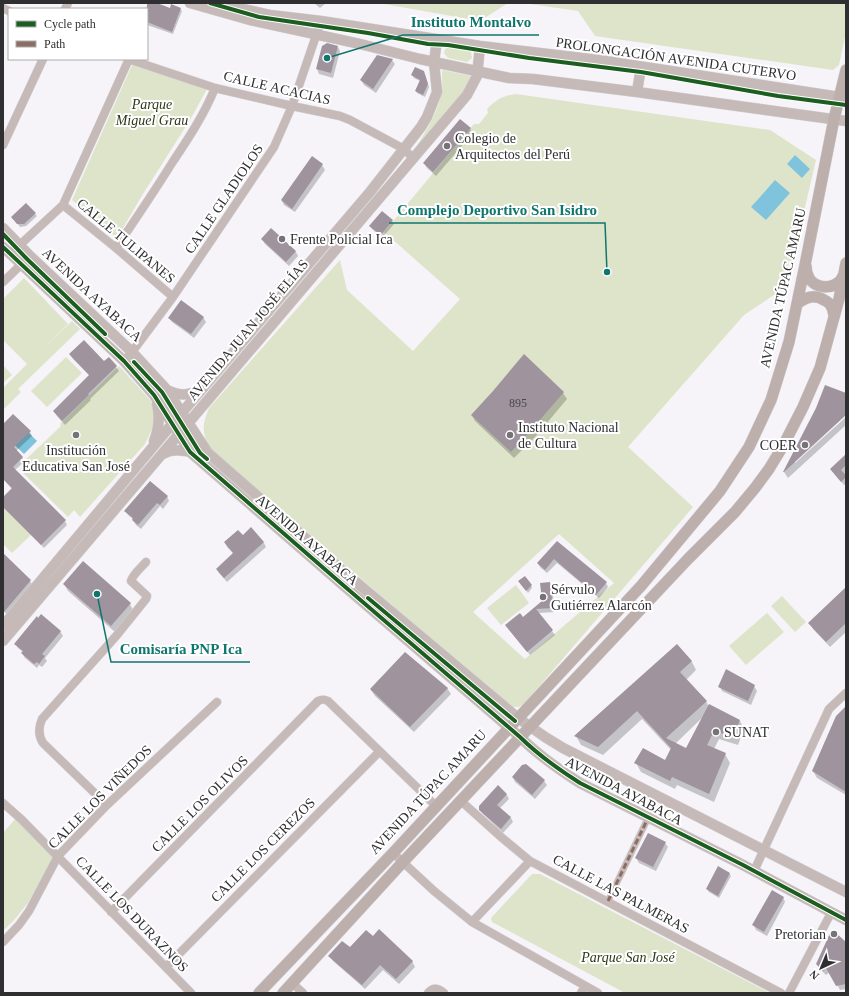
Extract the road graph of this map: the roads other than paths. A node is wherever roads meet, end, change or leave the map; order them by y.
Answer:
1 (190, 3) edge
2 (218, 3) edge
3 (321, 21) junction
4 (316, 34) junction
5 (437, 40) junction
6 (480, 46) junction
7 (43, 60) edge
8 (129, 60) edge
9 (132, 60) edge
10 (434, 62) junction
11 (641, 67) junction
12 (846, 70) edge
13 (478, 71) junction
14 (215, 88) junction
15 (637, 92) junction
16 (843, 98) edge
17 (292, 106) junction
18 (834, 119) junction
19 (846, 121) edge
20 (3, 145) edge
21 (404, 149) junction
22 (413, 158) junction
23 (63, 205) junction
24 (3, 228) edge
25 (19, 245) junction
26 (116, 248) junction
27 (6, 250) edge
28 (30, 256) junction
29 (846, 263) edge
30 (21, 264) junction
31 (805, 265) junction
32 (843, 276) junction
33 (3, 282) edge
34 (173, 297) junction
35 (797, 304) junction
36 (834, 315) junction
37 (132, 352) junction
38 (124, 361) junction
39 (203, 388) junction
40 (167, 390) junction
41 (154, 395) junction
42 (205, 403) junction
43 (182, 413) junction
44 (188, 423) junction
45 (172, 424) junction
46 (179, 434) junction
47 (150, 450) junction
48 (190, 452) junction
49 (208, 453) junction
50 (157, 459) junction
51 (146, 562) dead end
52 (641, 586) junction
53 (653, 596) junction
54 (3, 626) edge
55 (3, 641) edge
56 (846, 693) edge
57 (217, 702) dead end
58 (518, 718) junction
59 (509, 727) junction
60 (530, 727) junction
61 (520, 737) junction
62 (380, 752) junction
63 (461, 801) junction
64 (3, 803) edge
65 (107, 805) junction
66 (436, 806) junction
67 (648, 818) junction
68 (764, 850) junction
69 (392, 853) junction
70 (58, 856) junction
71 (530, 861) junction
72 (402, 863) junction
73 (754, 871) junction
74 (846, 892) edge
75 (608, 901) junction
76 (111, 912) junction
77 (831, 912) junction
78 (846, 920) edge
79 (472, 922) junction
80 (3, 942) edge
81 (166, 967) junction
82 (292, 983) junction
83 (583, 990) edge
84 (191, 993) edge
85 (259, 993) edge
86 (283, 993) edge
87 (303, 993) edge
88 (428, 993) edge
89 (444, 993) edge
90 (598, 993) edge
91 (781, 993) edge
92 (789, 993) edge

1 - 4 street
2 - 3 street, PROLONGACIÓN AVENIDA CUTERVO
3 - 4 street, CALLE GLADIOLOS
3 - 5 street, PROLONGACIÓN AVENIDA CUTERVO
4 - 10 street
4 - 17 street, CALLE GLADIOLOS
5 - 6 street, PROLONGACIÓN AVENIDA CUTERVO
5 - 10 street, AVENIDA JUAN JOSÉ ELÍAS
6 - 11 street, PROLONGACIÓN AVENIDA CUTERVO
6 - 13 street, AVENIDA JUAN JOSÉ ELÍAS
7 - 20 street
8 - 23 street
9 - 14 street, CALLE ACACIAS
10 - 13 street
10 - 21 street, AVENIDA JUAN JOSÉ ELÍAS
11 - 15 street
11 - 16 street, PROLONGACIÓN AVENIDA CUTERVO
12 - 16 main road, AVENIDA TÚPAC AMARU
13 - 15 street
13 - 22 street, AVENIDA JUAN JOSÉ ELÍAS
14 - 17 street, CALLE ACACIAS
14 - 26 street
15 - 18 street
16 - 18 main road, AVENIDA TÚPAC AMARU
17 - 21 street, CALLE ACACIAS
17 - 34 street, CALLE GLADIOLOS
18 - 19 street
18 - 31 main road, AVENIDA TÚPAC AMARU
21 - 22 street, CALLE ACACIAS
21 - 39 street, AVENIDA JUAN JOSÉ ELÍAS
22 - 42 street, AVENIDA JUAN JOSÉ ELÍAS
23 - 25 street
23 - 26 street, CALLE TULIPANES
24 - 25 street, AVENIDA AYABACA
25 - 27 street
25 - 28 street, AVENIDA AYABACA
26 - 34 street, CALLE TULIPANES
27 - 30 street, AVENIDA AYABACA
28 - 30 street
28 - 37 street, AVENIDA AYABACA
29 - 32 main road, AVENIDA TÚPAC AMARU
30 - 33 street
30 - 38 street, AVENIDA AYABACA
31 - 32 main road
31 - 35 main road, AVENIDA TÚPAC AMARU
32 - 36 main road, AVENIDA TÚPAC AMARU
34 - 37 street, CALLE GLADIOLOS
35 - 36 main road
35 - 52 main road, AVENIDA TÚPAC AMARU
36 - 53 main road, AVENIDA TÚPAC AMARU
37 - 38 street, CALLE GLADIOLOS
37 - 40 street, AVENIDA AYABACA
38 - 41 street, AVENIDA AYABACA
39 - 40 street
39 - 43 street, AVENIDA JUAN JOSÉ ELÍAS
40 - 43 street, AVENIDA AYABACA
41 - 45 street, AVENIDA AYABACA
41 - 47 street
42 - 44 street, AVENIDA JUAN JOSÉ ELÍAS
42 - 49 street
43 - 44 street, AVENIDA AYABACA
43 - 45 street, AVENIDA JUAN JOSÉ ELÍAS
44 - 46 street, AVENIDA JUAN JOSÉ ELÍAS
44 - 49 street, AVENIDA AYABACA
45 - 46 street, AVENIDA AYABACA
45 - 47 street, AVENIDA JUAN JOSÉ ELÍAS
46 - 48 street, AVENIDA AYABACA
46 - 50 street, AVENIDA JUAN JOSÉ ELÍAS
47 - 54 street, AVENIDA JUAN JOSÉ ELÍAS
48 - 50 street
48 - 59 street, AVENIDA AYABACA
49 - 58 street, AVENIDA AYABACA
50 - 55 street, AVENIDA JUAN JOSÉ ELÍAS
51 - 65 street
52 - 53 main road
52 - 58 main road, AVENIDA TÚPAC AMARU
53 - 60 main road, AVENIDA TÚPAC AMARU
56 - 68 street
57 - 65 street, CALLE LOS VIÑEDOS
58 - 59 main road, AVENIDA TÚPAC AMARU
58 - 60 street, AVENIDA AYABACA
59 - 61 street, AVENIDA AYABACA
59 - 66 main road, AVENIDA TÚPAC AMARU
60 - 61 main road, AVENIDA TÚPAC AMARU
60 - 68 street, AVENIDA AYABACA
61 - 63 main road, AVENIDA TÚPAC AMARU
61 - 67 street, AVENIDA AYABACA
62 - 66 street, CALLE LOS OLIVOS
62 - 76 street, CALLE LOS OLIVOS
62 - 81 street, CALLE LOS CEREZOS
63 - 71 street, CALLE LAS PALMERAS
63 - 72 main road, AVENIDA TÚPAC AMARU
64 - 70 street, CALLE LOS DURAZNOS
65 - 70 street, CALLE LOS VIÑEDOS
66 - 69 main road, AVENIDA TÚPAC AMARU
67 - 73 street, AVENIDA AYABACA
67 - 75 street
68 - 73 street
68 - 74 street, AVENIDA AYABACA
69 - 72 street
69 - 85 main road, AVENIDA TÚPAC AMARU
70 - 76 street, CALLE LOS DURAZNOS
70 - 80 street, CALLE LOS VIÑEDOS
71 - 75 street, CALLE LAS PALMERAS
71 - 79 street
72 - 79 street
72 - 82 main road, AVENIDA TÚPAC AMARU
73 - 77 street, AVENIDA AYABACA
75 - 91 street, CALLE LAS PALMERAS
76 - 81 street, CALLE LOS DURAZNOS
77 - 78 street, AVENIDA AYABACA
77 - 92 street
79 - 83 street
81 - 84 street, CALLE LOS DURAZNOS
82 - 86 main road, AVENIDA TÚPAC AMARU
82 - 87 street
83 - 90 street
88 - 89 street

